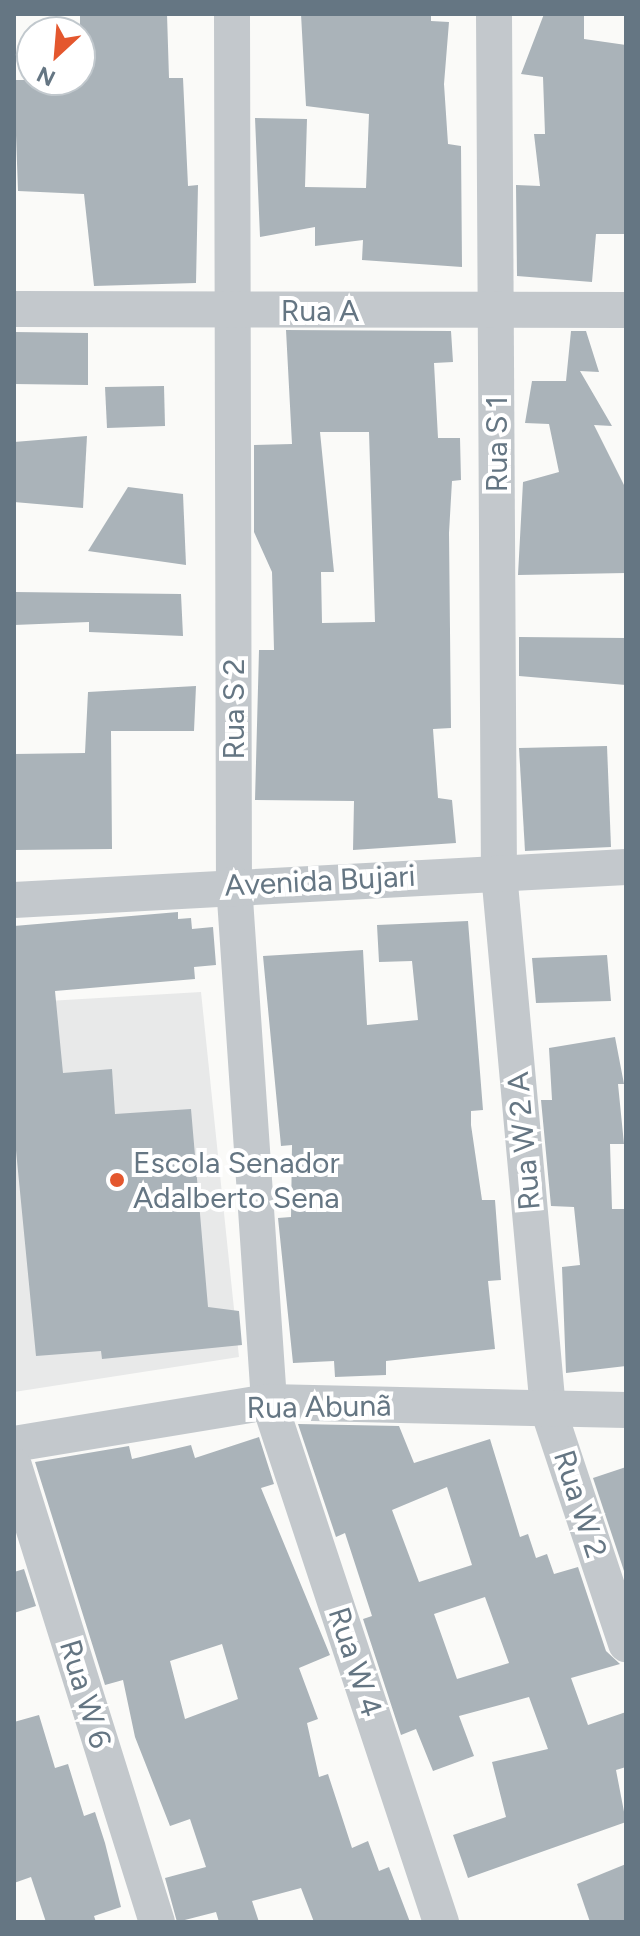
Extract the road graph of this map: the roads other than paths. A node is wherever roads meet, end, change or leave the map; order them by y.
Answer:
1 (232, 14) edge
2 (494, 14) edge
3 (14, 309) edge
4 (626, 310) edge
5 (233, 311) junction
6 (497, 311) junction
7 (626, 867) edge
8 (499, 873) junction
9 (234, 884) junction
10 (14, 900) edge
11 (269, 1402) junction
12 (548, 1409) junction
13 (626, 1410) edge
14 (14, 1444) edge
15 (14, 1466) edge
16 (626, 1644) edge
17 (157, 1922) edge
18 (441, 1922) edge

1 - 5 street, Rua S 2
2 - 6 street, Rua S 1
3 - 5 street, Rua A
4 - 6 street, Rua A
5 - 6 street, Rua A
5 - 9 street, Rua S 2
6 - 8 street, Rua S 1
7 - 8 street, Avenida Bujari
8 - 9 street, Avenida Bujari
8 - 12 street, Rua W 2 A
9 - 10 street, Avenida Bujari
9 - 11 street, Rua S 2
11 - 12 street, Rua Abunã
11 - 14 street, Rua Abunã
11 - 18 street, Rua W 4
12 - 13 street, Rua Abunã
12 - 16 street, Rua W 2
15 - 17 street, Rua W 6

